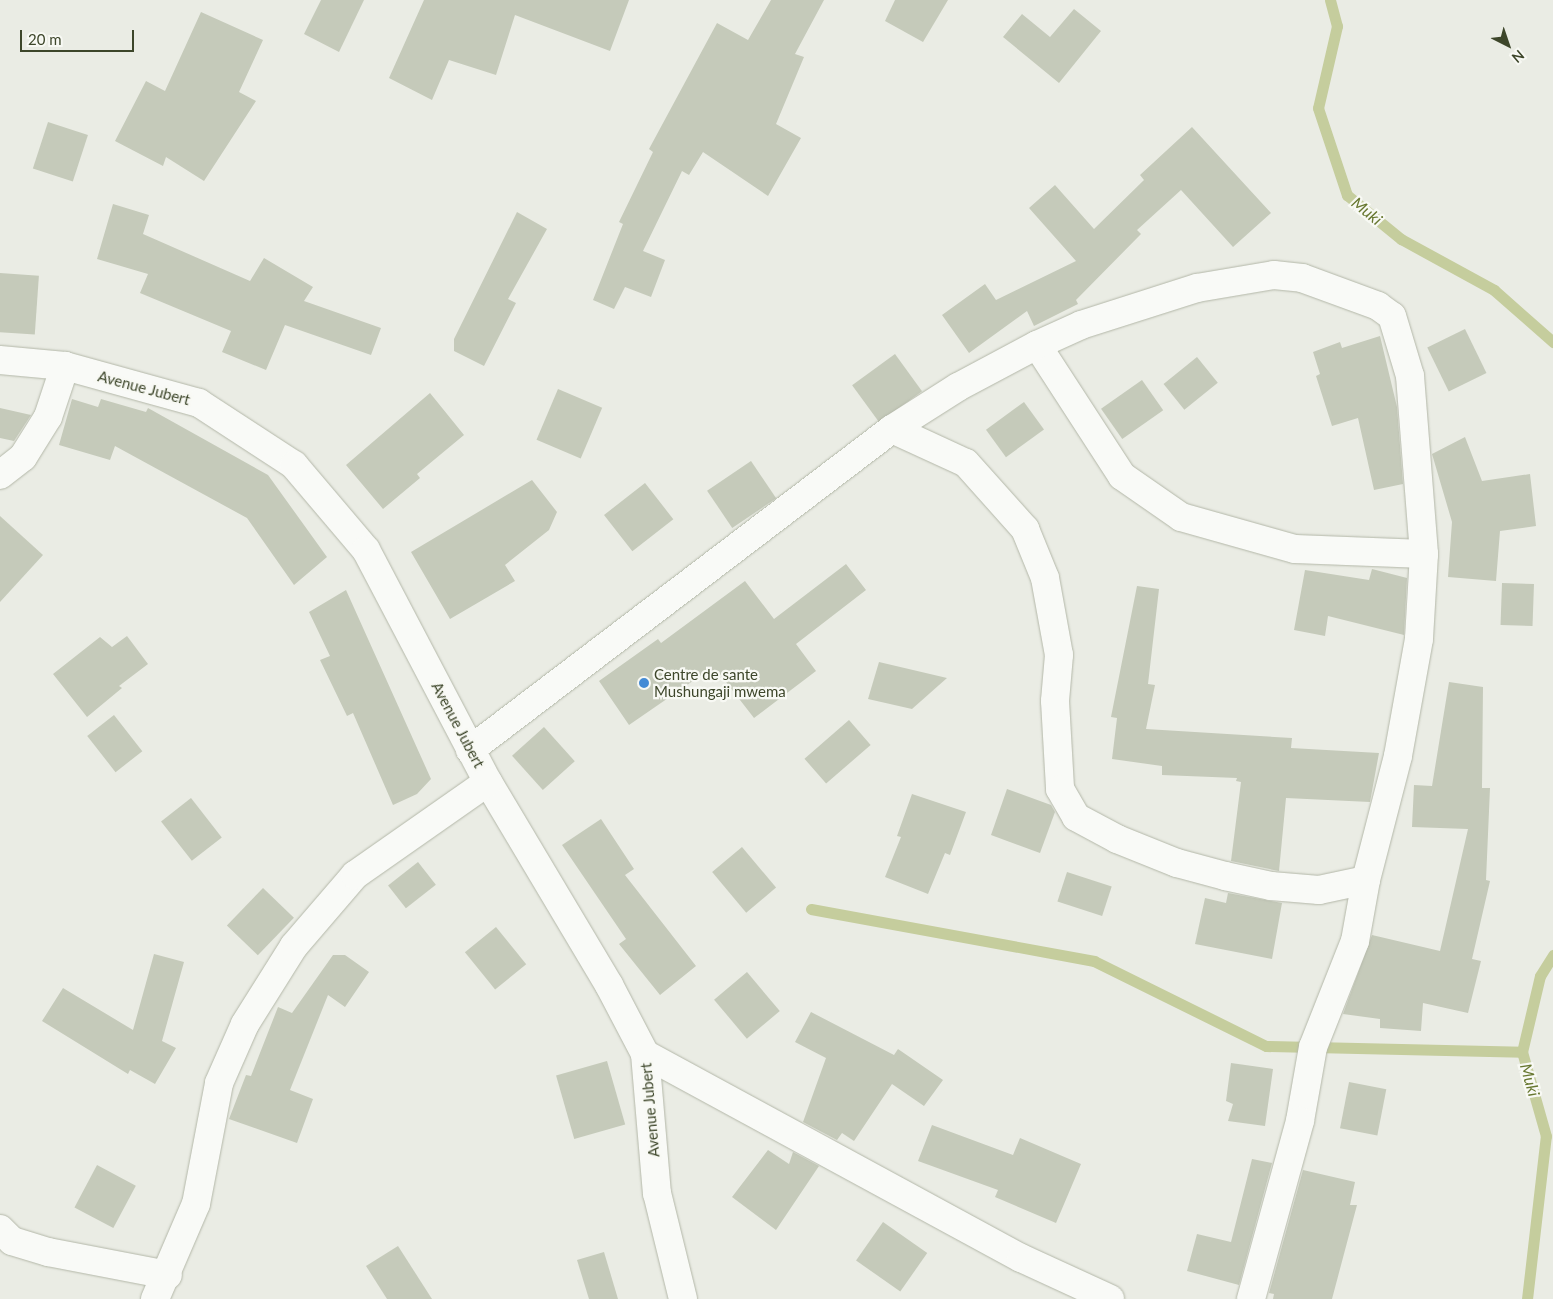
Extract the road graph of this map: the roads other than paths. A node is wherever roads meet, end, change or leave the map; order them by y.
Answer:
1 (1036, 345) junction
2 (0, 360) edge
3 (66, 366) junction
4 (892, 429) junction
5 (0, 475) edge
6 (1424, 554) junction
7 (470, 750) junction
8 (488, 782) junction
9 (1366, 880) junction
10 (645, 1054) junction
11 (0, 1229) edge
12 (168, 1275) junction
13 (1107, 1298) edge
14 (155, 1299) edge
15 (683, 1299) edge
16 (1250, 1299) edge

1 - 4 street
1 - 6 street
1 - 6 street
2 - 3 street, Avenue Jubert
3 - 5 street
3 - 7 street, Avenue Jubert
4 - 7 street
4 - 9 street
6 - 9 street
7 - 8 street, Avenue Jubert
8 - 10 street, Avenue Jubert
8 - 12 street
9 - 16 street
10 - 13 street
10 - 15 street, Avenue Jubert
11 - 12 street
12 - 14 street

